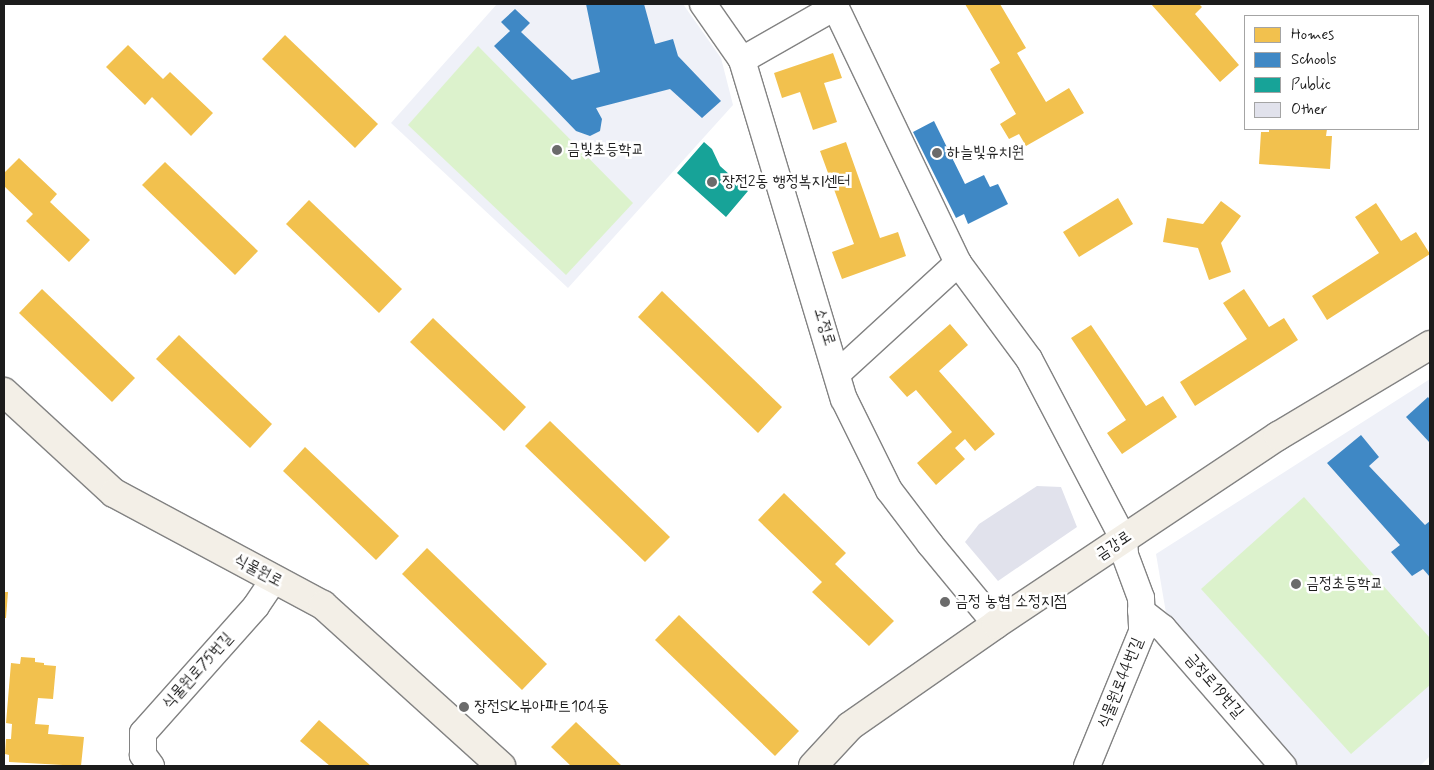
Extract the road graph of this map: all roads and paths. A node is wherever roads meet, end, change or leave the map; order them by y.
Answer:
1 (703, 4) edge
2 (835, 5) edge
3 (742, 60) junction
4 (958, 263) junction
5 (1430, 346) edge
6 (838, 373) junction
7 (4, 392) edge
8 (1124, 540) junction
9 (274, 579) junction
10 (1141, 611) junction
11 (996, 624) junction
12 (142, 762) edge
13 (501, 766) edge
14 (813, 766) edge
15 (1087, 766) edge
16 (1283, 766) edge

1 - 3 street, 소정로
2 - 3 street
2 - 4 street, 식물원로44번길
3 - 6 street, 소정로
4 - 6 street
4 - 8 street, 식물원로44번길
5 - 8 main road, 금강로
6 - 11 street, 소정로
7 - 9 main road, 식물원로
8 - 10 street, 식물원로44번길
8 - 11 main road, 금강로
9 - 12 street, 식물원로75번길
9 - 13 main road, 식물원로
10 - 15 street, 식물원로44번길
10 - 16 street, 금정로19번길
11 - 14 main road, 금강로

